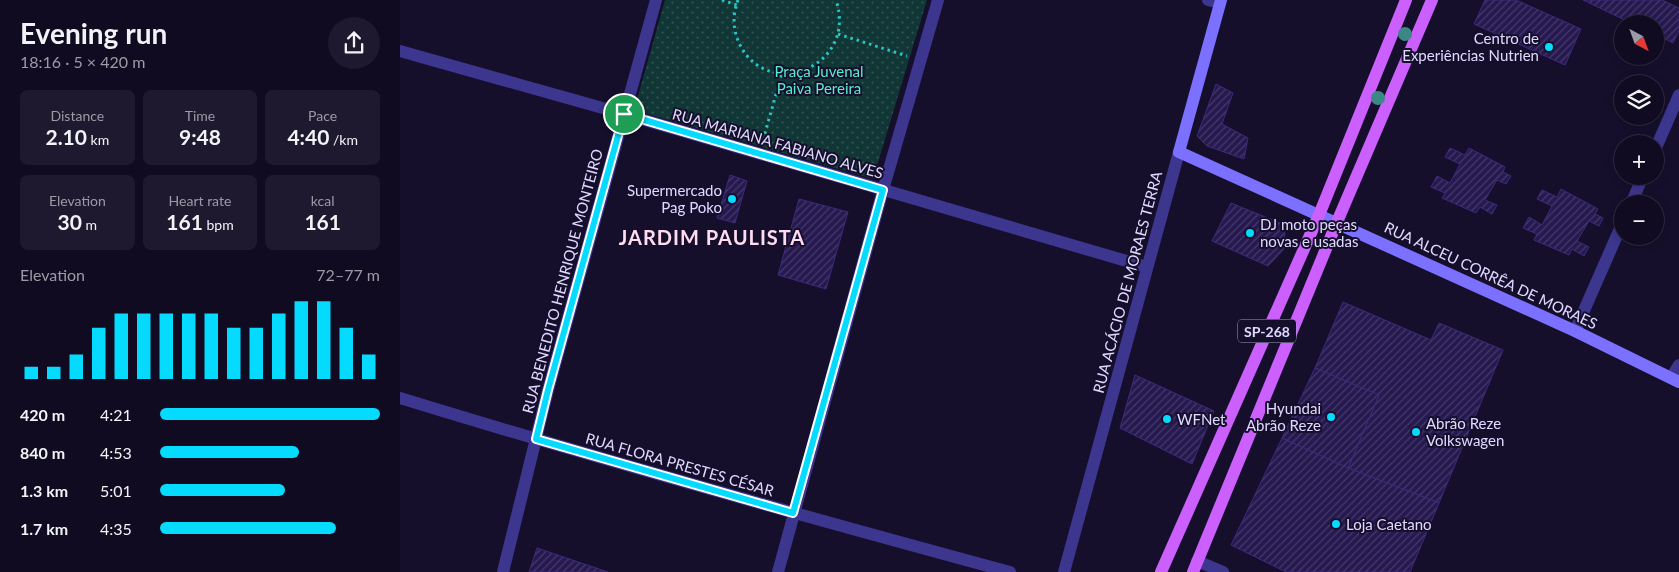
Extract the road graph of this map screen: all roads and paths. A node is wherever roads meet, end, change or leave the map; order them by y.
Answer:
1 (656, 0) edge
2 (722, 0) edge
3 (738, 0) edge
4 (836, 0) edge
5 (938, 0) edge
6 (1406, 0) edge
7 (1432, 0) edge
8 (1216, 1) edge
9 (737, 4) junction
10 (838, 34) junction
11 (400, 51) edge
12 (921, 60) junction
13 (782, 73) junction
14 (1679, 95) edge
15 (624, 114) junction
16 (1662, 135) edge
17 (1179, 152) junction
18 (759, 154) junction
19 (883, 190) junction
20 (1319, 215) junction
21 (1337, 222) junction
22 (1614, 242) edge
23 (1147, 267) junction
24 (1575, 332) junction
25 (1679, 365) edge
26 (1675, 380) edge
27 (400, 398) edge
28 (536, 439) junction
29 (793, 513) junction
30 (1195, 566) edge
31 (503, 572) edge
32 (778, 572) edge
33 (1010, 572) edge
34 (1064, 572) edge
35 (1161, 572) edge
36 (1223, 572) edge

1 - 15 street, RUA BENEDITO HENRIQUE MONTEIRO
2 - 9 path
3 - 9 path
4 - 10 path
5 - 12 street
6 - 20 main road, SP-268
7 - 21 main road, SP-268
8 - 17 street, RUA ACÁCIO DE MORAES TERRA
9 - 13 path
10 - 12 path
10 - 13 path
11 - 15 street, RUA MARIANA FABIANO ALVES
12 - 19 street
13 - 18 path
14 - 16 street
15 - 18 street, RUA MARIANA FABIANO ALVES
15 - 28 street, RUA BENEDITO HENRIQUE MONTEIRO
17 - 20 street, RUA ALCEU CORRÊA DE MORAES
17 - 23 street, RUA ACÁCIO DE MORAES TERRA
18 - 19 street, RUA MARIANA FABIANO ALVES
19 - 23 street, RUA MARIANA FABIANO ALVES
19 - 29 street
20 - 21 street, RUA ALCEU CORRÊA DE MORAES
20 - 35 main road, SP-268
21 - 24 street, RUA ALCEU CORRÊA DE MORAES
21 - 30 main road, SP-268
22 - 24 street
23 - 34 street, RUA ACÁCIO DE MORAES TERRA
24 - 26 street, RUA ALCEU CORRÊA DE MORAES
25 - 26 street
27 - 28 street, RUA FLORA PRESTES CÉSAR
28 - 29 street, RUA FLORA PRESTES CÉSAR
28 - 31 street, RUA BENEDITO HENRIQUE MONTEIRO
29 - 32 street
29 - 33 street, RUA FLORA PRESTES CÉSAR
30 - 36 street

